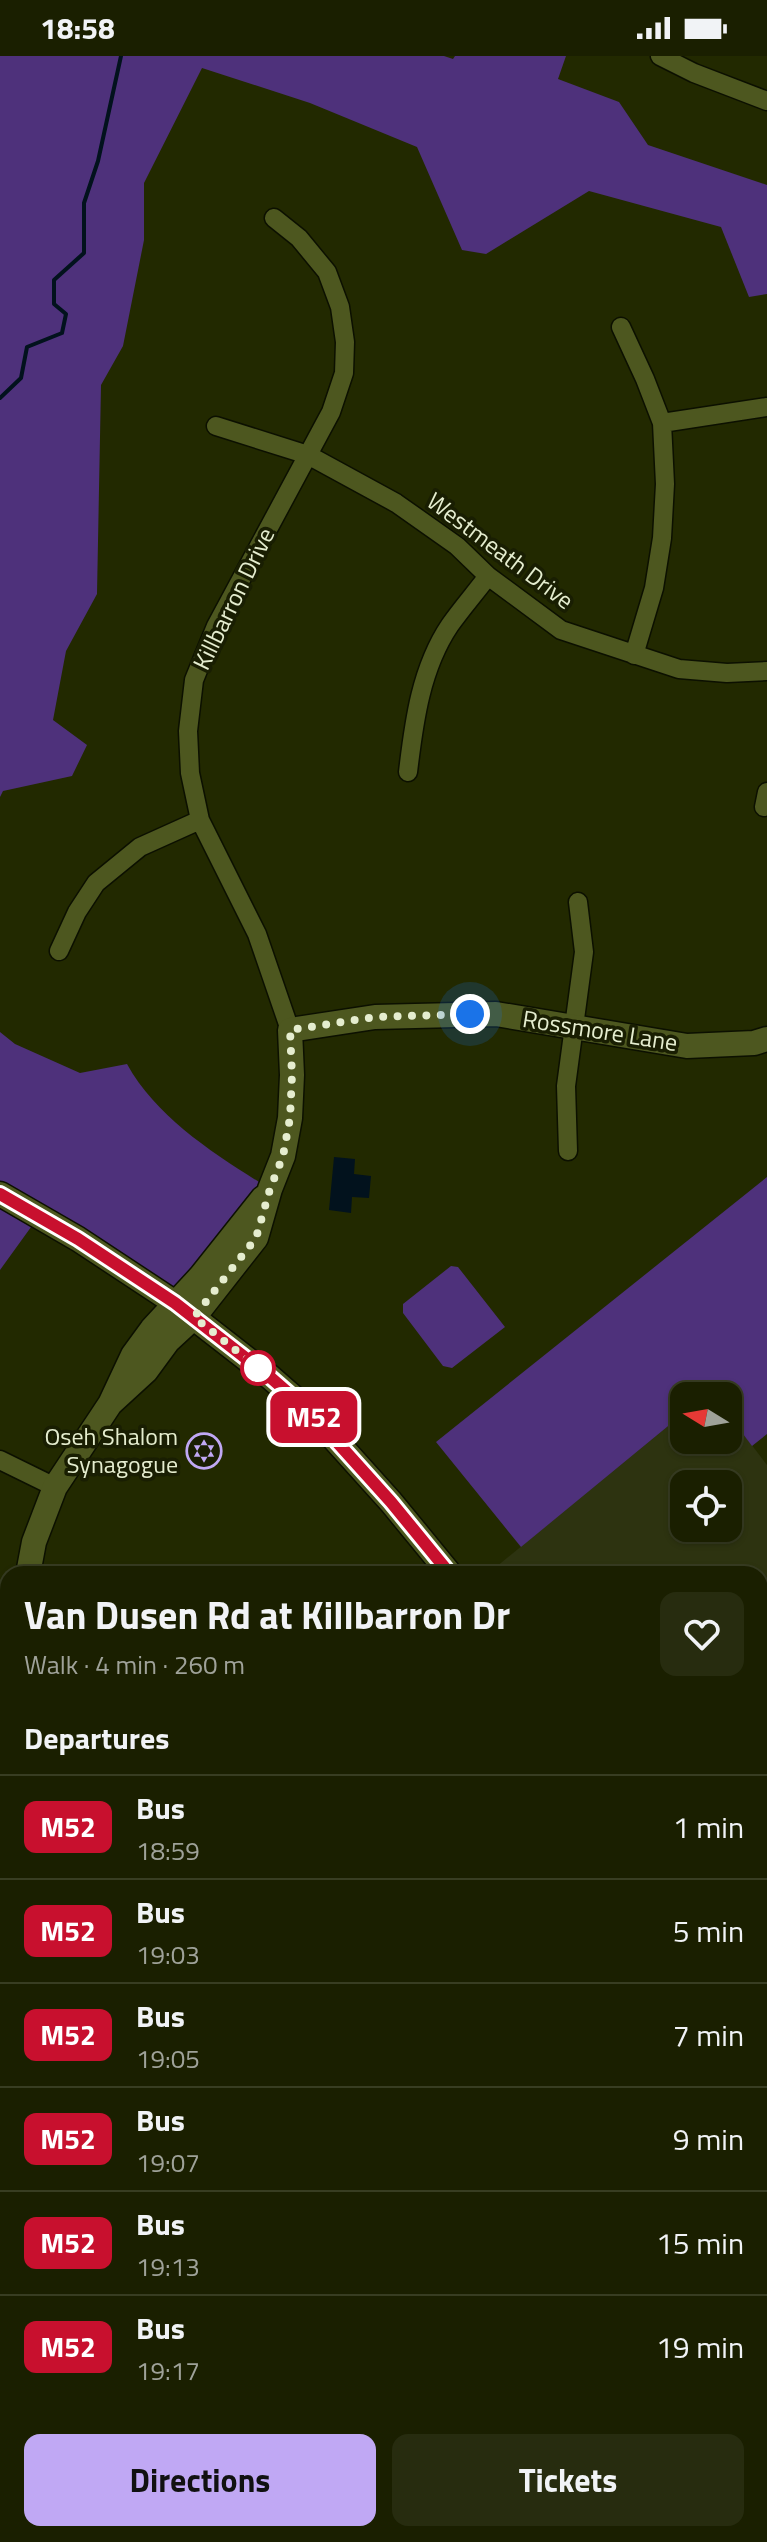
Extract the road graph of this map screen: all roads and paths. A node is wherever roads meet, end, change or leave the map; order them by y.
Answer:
1 (660, 56) edge
2 (686, 62) edge
3 (767, 101) edge
4 (274, 218) dead end
5 (621, 327) dead end
6 (767, 407) edge
7 (662, 423) junction
8 (216, 426) dead end
9 (308, 455) junction
10 (488, 576) junction
11 (634, 655) junction
12 (767, 671) edge
13 (408, 772) dead end
14 (200, 820) junction
15 (578, 902) dead end
16 (59, 951) dead end
17 (575, 1029) junction
18 (290, 1030) junction
19 (767, 1039) edge
20 (568, 1151) dead end
21 (0, 1194) edge
22 (185, 1310) junction
23 (0, 1460) edge
24 (55, 1487) junction
25 (30, 1566) edge
26 (443, 1566) edge

1 - 2 street
2 - 3 street
4 - 9 street, Killbarron Drive
5 - 7 street
6 - 7 street
7 - 11 street
8 - 9 street, Westmeath Drive
9 - 10 street, Westmeath Drive
9 - 14 street, Killbarron Drive
10 - 11 street, Westmeath Drive
10 - 13 street
11 - 12 street, Westmeath Drive
14 - 16 street
14 - 18 street, Killbarron Drive
15 - 17 street
17 - 18 street, Rossmore Lane
17 - 19 street, Rossmore Lane
17 - 20 street
18 - 22 street, Killbarron Drive
21 - 22 street
22 - 24 street, Killbarron Drive
22 - 26 street
23 - 24 street
24 - 25 street, Killbarron Drive

